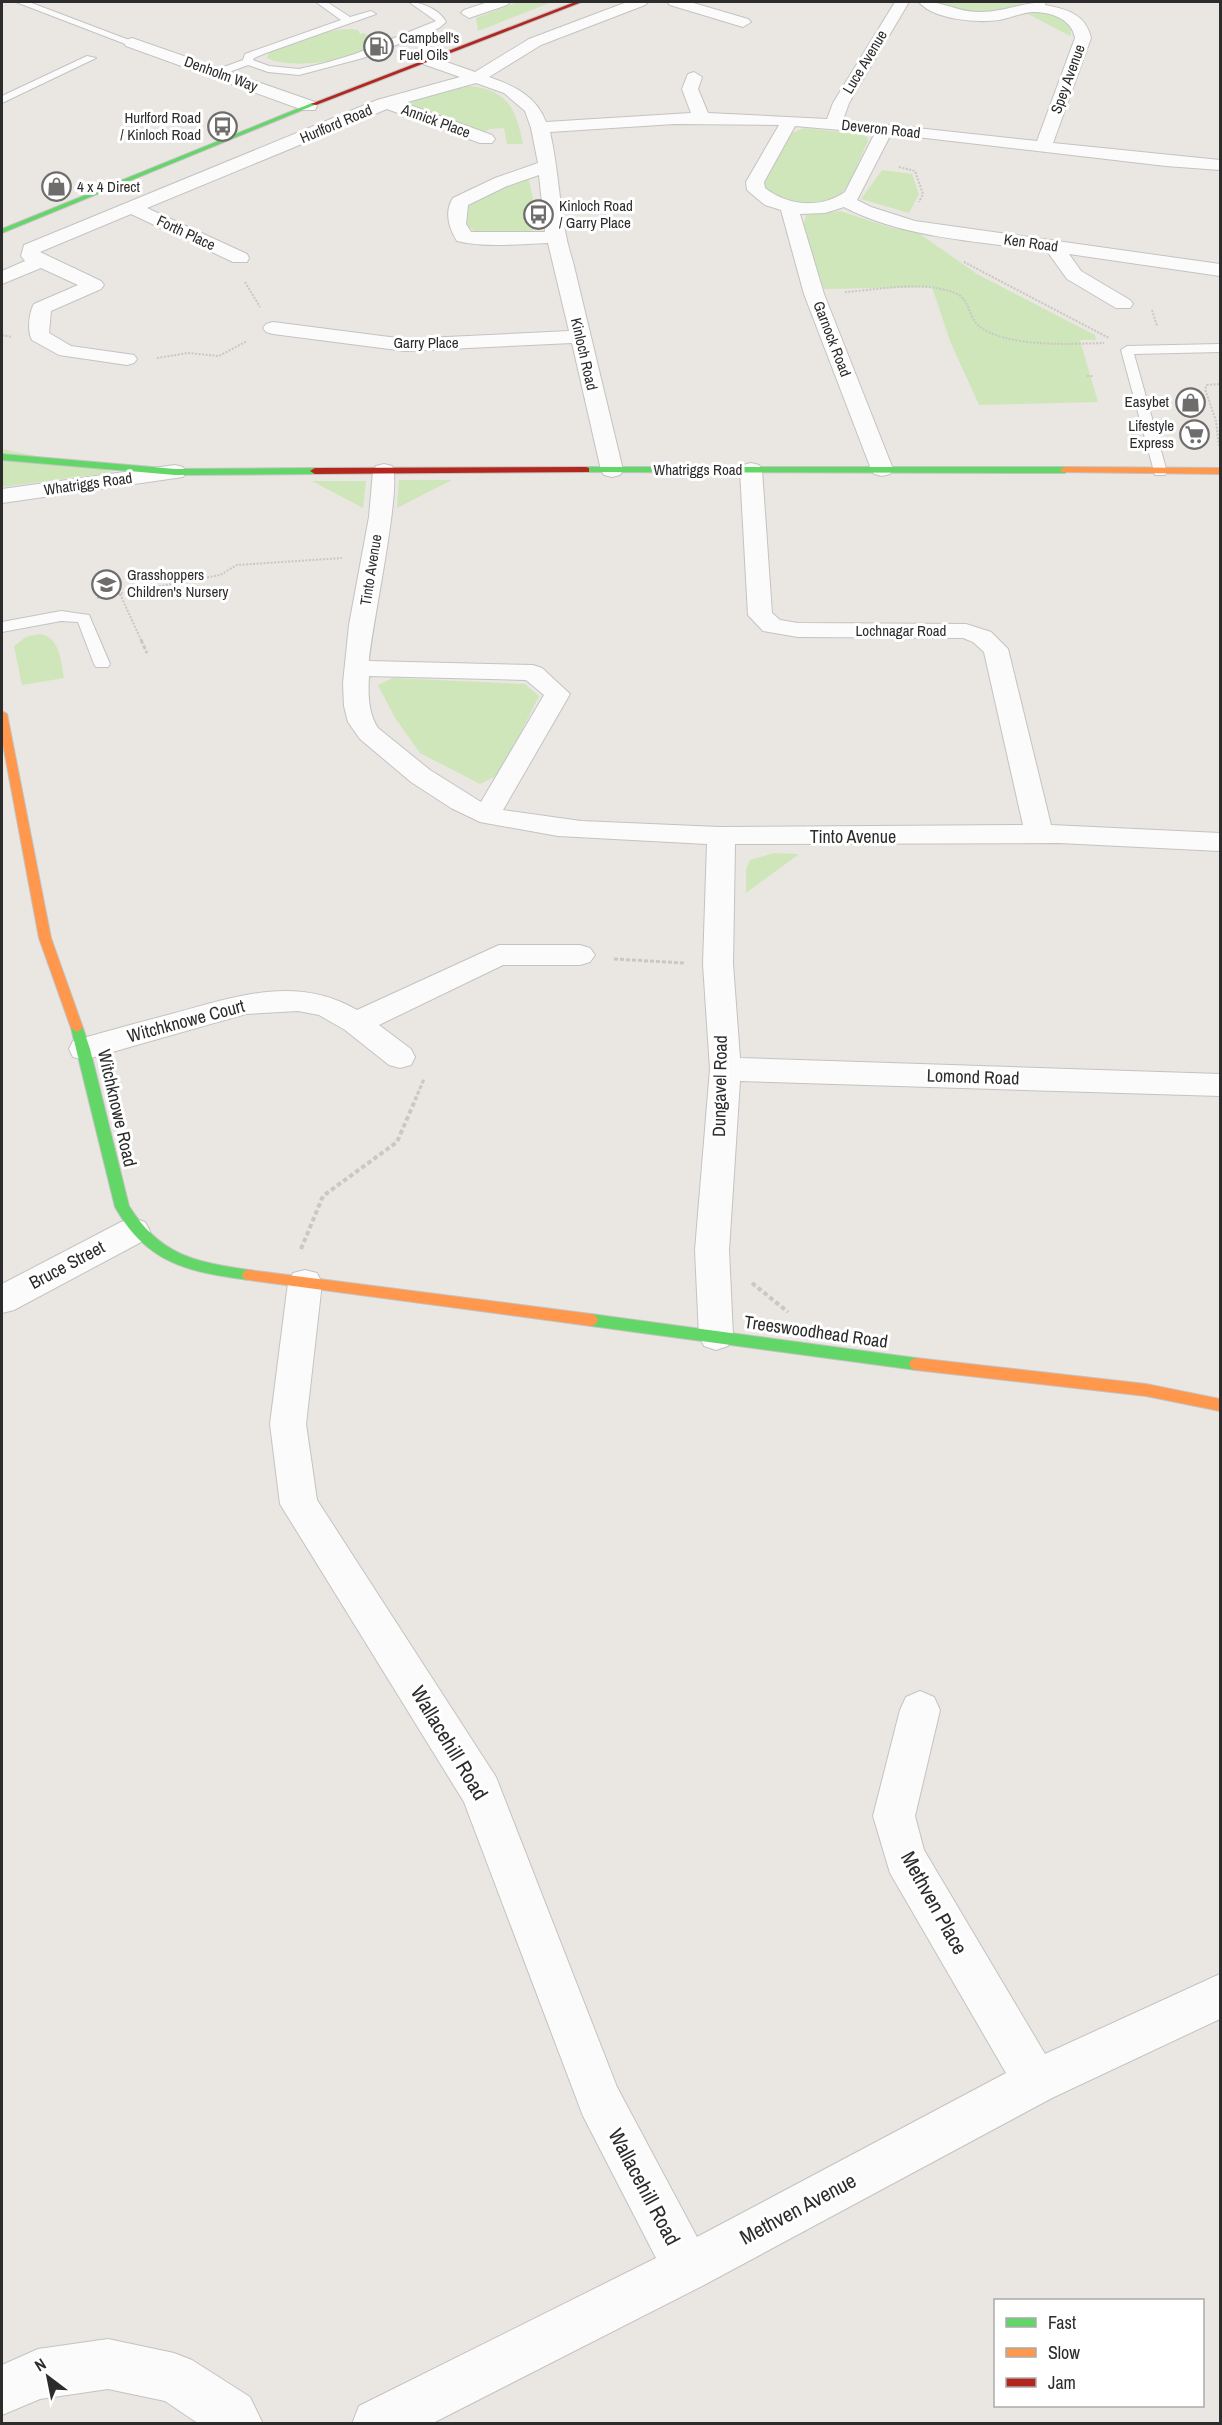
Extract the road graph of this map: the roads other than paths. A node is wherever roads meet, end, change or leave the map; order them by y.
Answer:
1 (21, 2) edge
2 (321, 2) edge
3 (408, 2) edge
4 (502, 2) edge
5 (579, 2) edge
6 (640, 2) edge
7 (675, 2) edge
8 (902, 2) edge
9 (927, 2) edge
10 (1037, 4) edge
11 (469, 13) dead end
12 (371, 14) dead end
13 (349, 21) junction
14 (743, 22) dead end
15 (132, 43) joint
16 (92, 58) dead end
17 (429, 61) junction
18 (248, 62) junction
19 (217, 73) junction
20 (694, 77) dead end
21 (476, 78) junction
22 (2, 100) edge
23 (387, 103) junction
24 (309, 106) junction
25 (702, 119) junction
26 (789, 122) junction
27 (833, 124) junction
28 (540, 128) junction
29 (885, 130) junction
30 (486, 139) dead end
31 (1043, 147) junction
32 (1221, 165) edge
33 (548, 166) junction
34 (846, 201) junction
35 (789, 207) junction
36 (132, 208) junction
37 (2, 231) edge
38 (555, 237) junction
39 (1054, 247) junction
40 (36, 255) junction
41 (240, 258) road end
42 (1221, 270) edge
43 (2, 278) edge
44 (1124, 303) dead end
45 (273, 328) road end
46 (581, 337) junction
47 (1221, 348) edge
48 (127, 359) road end
49 (2, 457) edge
50 (882, 469) junction
51 (612, 470) junction
52 (751, 470) junction
53 (384, 471) junction
54 (1221, 471) edge
55 (175, 472) junction
56 (1160, 472) junction
57 (2, 496) edge
58 (2, 627) edge
59 (102, 664) dead end
60 (357, 668) junction
61 (2, 714) edge
62 (487, 815) junction
63 (1039, 834) junction
64 (721, 836) junction
65 (1221, 842) edge
66 (580, 955) road end
67 (356, 1023) junction
68 (84, 1049) junction
69 (400, 1057) road end
70 (724, 1070) junction
71 (1221, 1085) edge
72 (133, 1230) junction
73 (297, 1282) junction
74 (407, 1297) joint
75 (2, 1300) edge
76 (716, 1336) junction
77 (1221, 1405) edge
78 (920, 1710) dead end
79 (1221, 1996) edge
80 (1036, 2082) junction
81 (687, 2268) junction
82 (2, 2390) edge
83 (238, 2424) edge
84 (376, 2424) edge

1 - 15 lane
2 - 13 lane
3 - 18 lane
4 - 11 street
5 - 17 street, Hurlford Road
6 - 21 street, Hurlford Road
7 - 14 street
8 - 27 street, Luce Avenue
9 - 10 street
10 - 31 street, Spey Avenue
12 - 13 lane
13 - 18 lane
15 - 19 street, Denholm Way
16 - 22 lane
17 - 21 street, Kinloch Road
17 - 24 street, Hurlford Road
18 - 19 lane
19 - 24 street, Denholm Way
20 - 25 street
21 - 23 street, Hurlford Road
21 - 28 street, Kinloch Road
23 - 30 street, Annick Place
23 - 36 street, Hurlford Road
24 - 37 street, Hurlford Road
25 - 26 street, Deveron Road
25 - 28 street, Deveron Road
26 - 27 street, Deveron Road
26 - 35 street
27 - 29 street, Deveron Road
28 - 33 street, Kinloch Road
29 - 31 street, Deveron Road
29 - 34 street
31 - 32 street, Deveron Road
33 - 38 street, Kinloch Road
33 - 38 street
34 - 35 street
34 - 39 street, Ken Road
35 - 50 street, Garnock Road
36 - 40 street, Hurlford Road
36 - 41 street, Forth Place
38 - 46 street, Kinloch Road
39 - 42 street, Ken Road
39 - 44 street
40 - 43 street, Hurlford Road
40 - 48 street
45 - 46 street, Garry Place
46 - 51 street, Kinloch Road
47 - 56 lane
49 - 55 street, Whatriggs Road
50 - 52 street, Whatriggs Road
50 - 56 street, Whatriggs Road
51 - 52 street, Whatriggs Road
51 - 53 street, Whatriggs Road
52 - 63 street, Lochnagar Road
53 - 55 street, Whatriggs Road
53 - 60 street, Tinto Avenue
54 - 56 street, Whatriggs Road
55 - 57 street, Whatriggs Road
58 - 59 lane
60 - 62 street, Tinto Avenue
60 - 62 street
61 - 68 street, Witchknowe Road
62 - 64 street, Tinto Avenue
63 - 64 street, Tinto Avenue
63 - 65 street, Tinto Avenue
64 - 70 street, Dungavel Road
66 - 67 street
67 - 68 street, Witchknowe Court
67 - 69 street, Witchknowe Court
68 - 72 street, Witchknowe Road
70 - 71 street, Lomond Road
70 - 76 street, Dungavel Road
72 - 73 street, Witchknowe Road
72 - 75 street, Bruce Street
73 - 74 street, Witchknowe Road
73 - 81 street, Wallacehill Road
74 - 76 street, Treeswoodhead Road
76 - 77 street, Treeswoodhead Road
78 - 80 street, Methven Place
79 - 80 street, Methven Avenue
80 - 81 street, Methven Avenue
81 - 84 street, Methven Avenue
82 - 83 street

